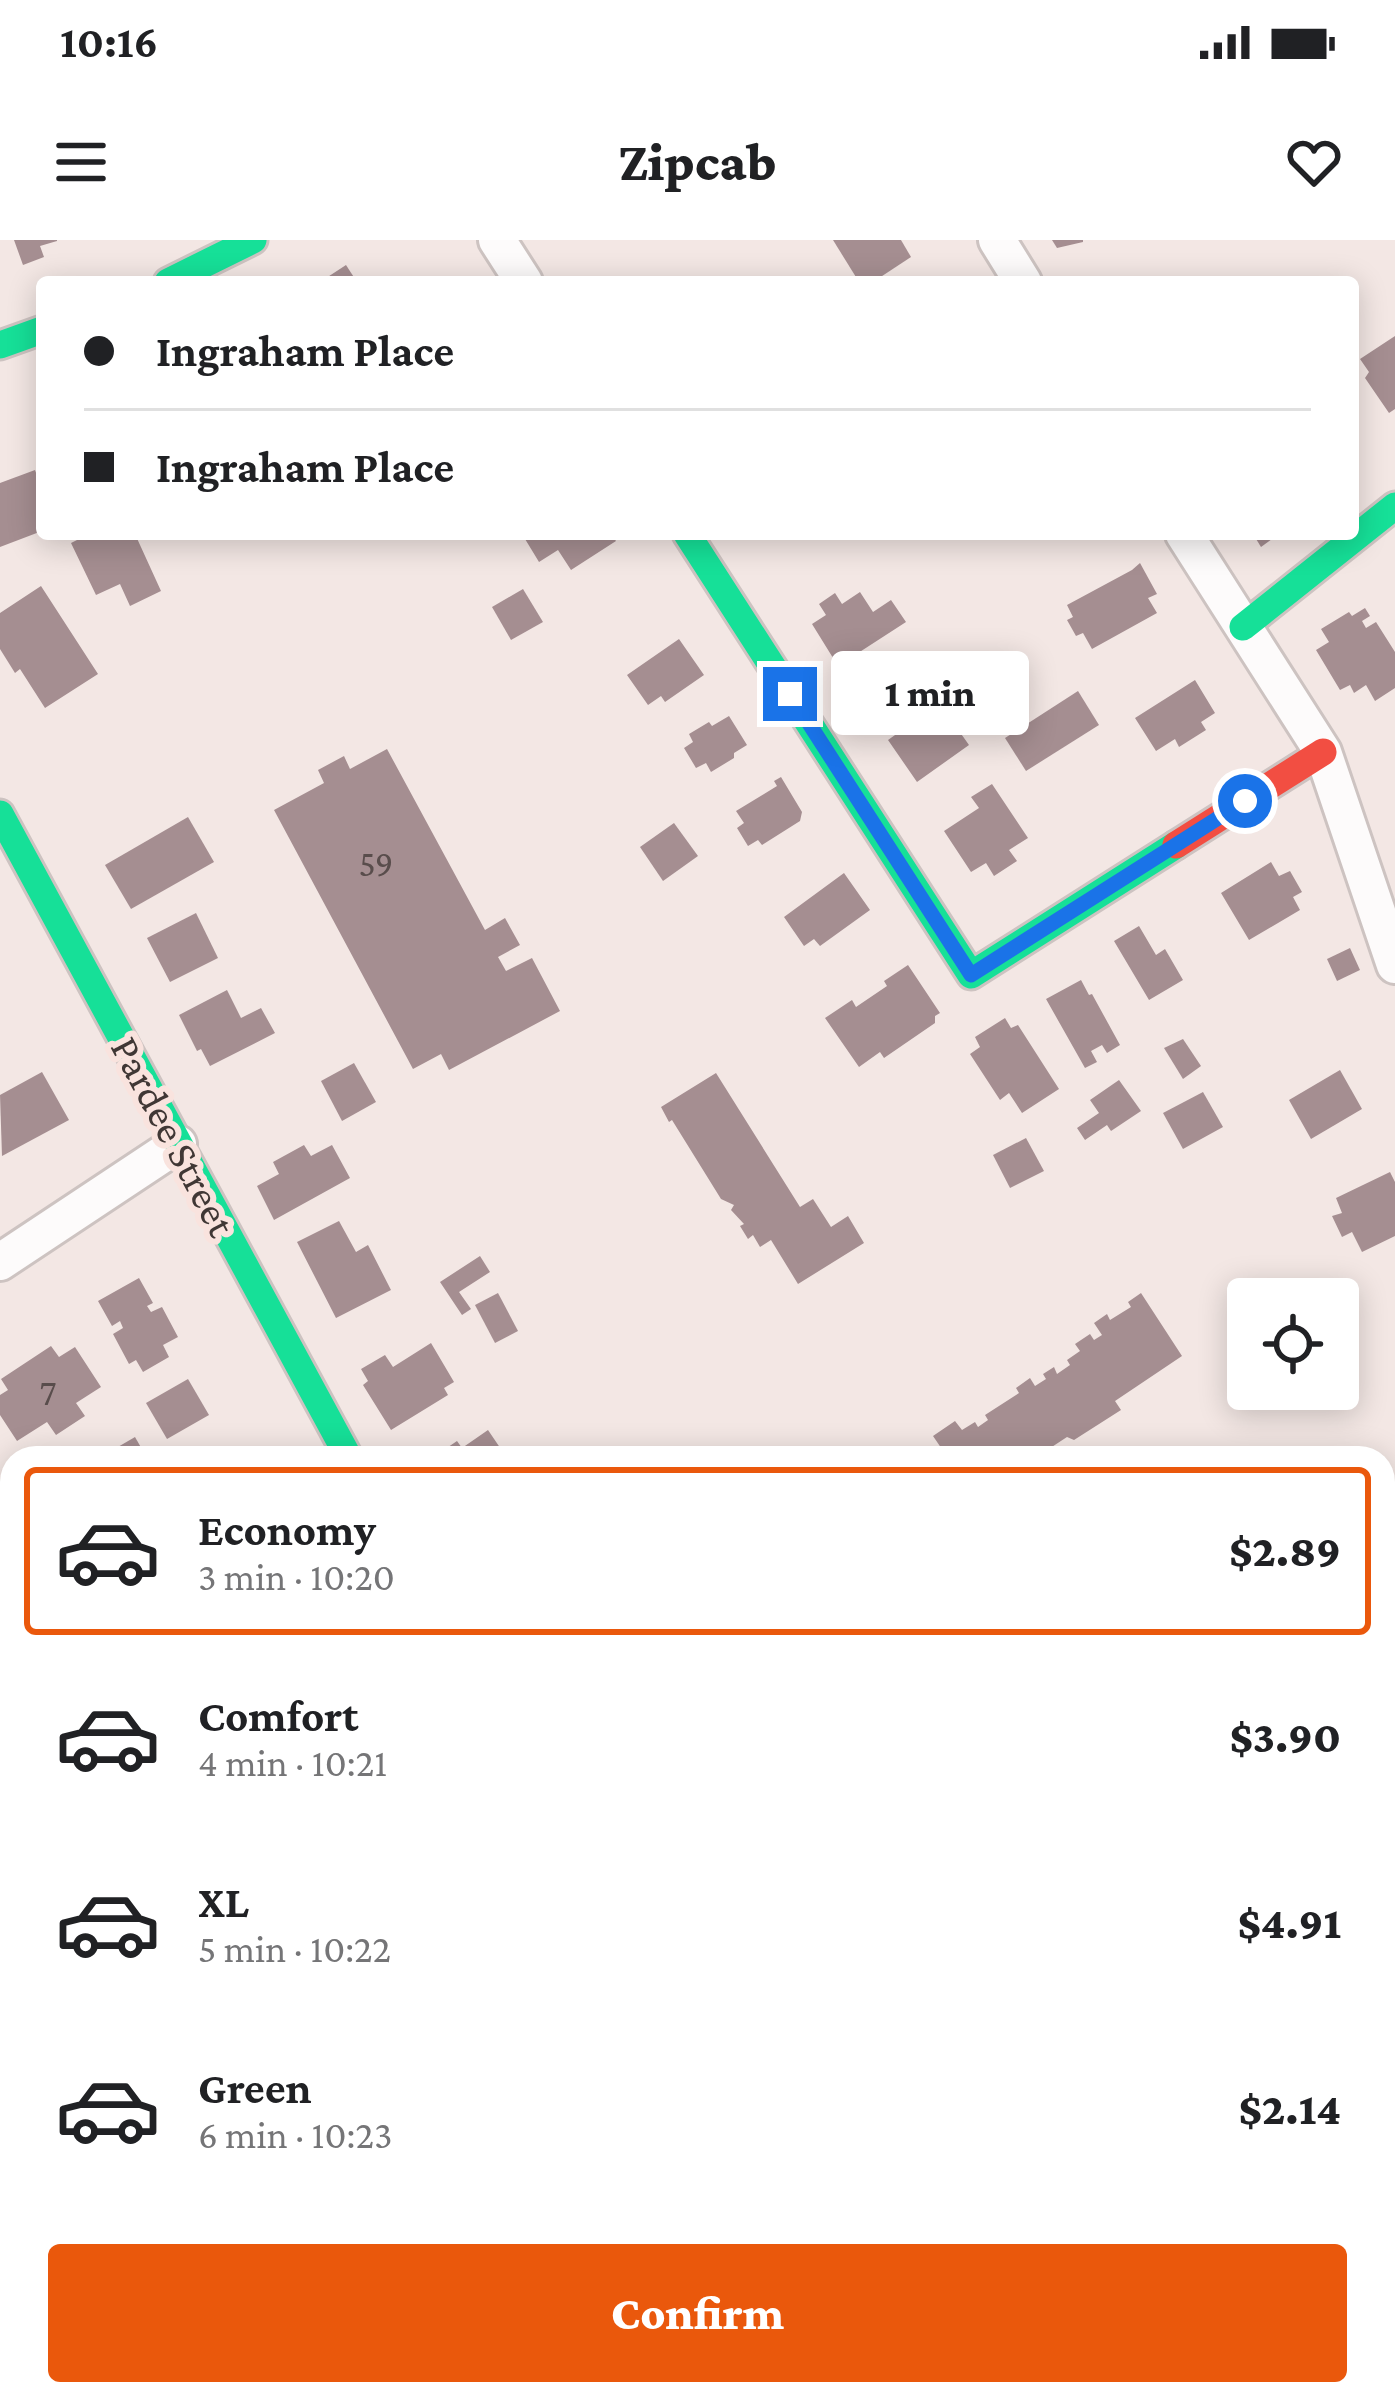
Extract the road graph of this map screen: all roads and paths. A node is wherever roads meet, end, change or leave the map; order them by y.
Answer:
1 (253, 240) edge
2 (497, 240) edge
3 (997, 240) edge
4 (180, 276) edge
5 (520, 276) edge
6 (1019, 276) edge
7 (36, 332) edge
8 (0, 345) edge
9 (1395, 506) edge
10 (1359, 535) edge
11 (691, 540) edge
12 (1188, 540) edge
13 (1353, 540) edge
14 (1244, 627) junction
15 (1323, 752) junction
16 (0, 814) edge
17 (1395, 965) edge
18 (178, 1144) junction
19 (0, 1262) edge
20 (342, 1446) edge

1 - 4 street
2 - 5 street
3 - 6 street
7 - 8 street
9 - 10 street
11 - 15 street
12 - 14 street
13 - 14 street
14 - 15 street
15 - 17 street
16 - 18 street, Pardee Street
18 - 19 street
18 - 20 street, Pardee Street

